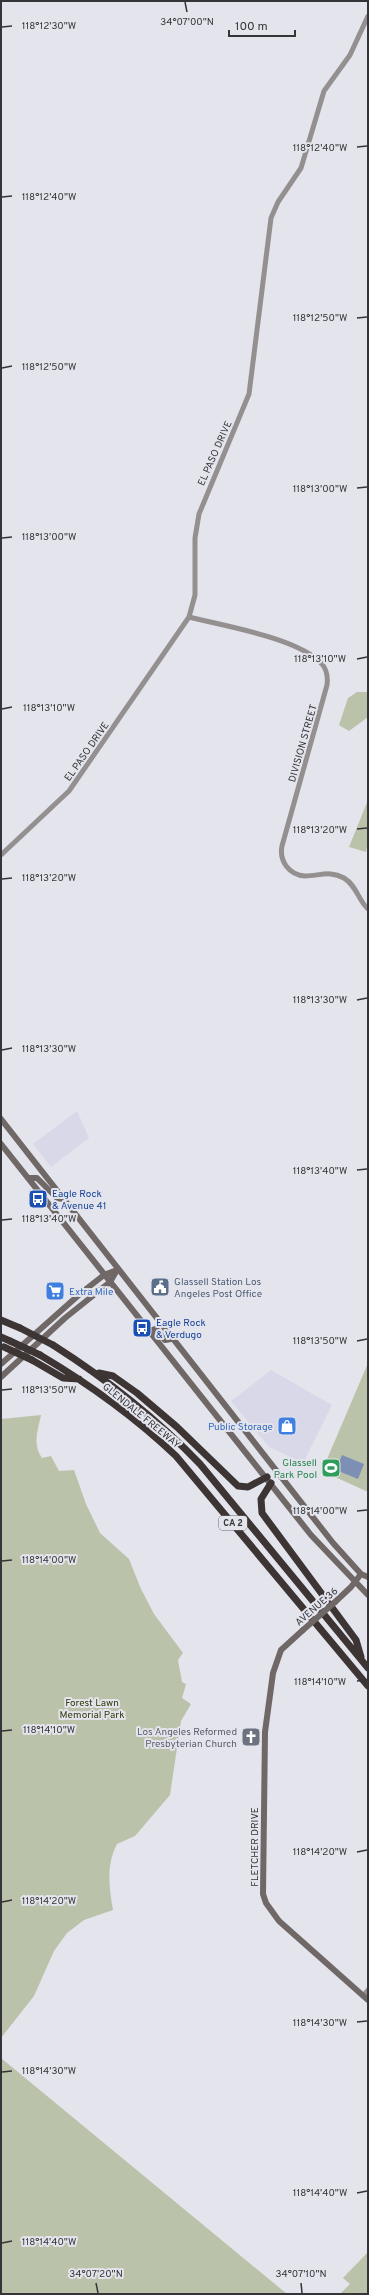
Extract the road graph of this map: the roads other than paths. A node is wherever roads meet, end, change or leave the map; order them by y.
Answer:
1 (368, 16) edge
2 (189, 617) junction
3 (1, 854) edge
4 (368, 909) edge
5 (1, 1120) edge
6 (1, 1144) edge
7 (28, 1178) junction
8 (63, 1199) junction
9 (117, 1270) junction
10 (104, 1275) junction
11 (110, 1282) junction
12 (1, 1320) edge
13 (149, 1331) junction
14 (1, 1337) edge
15 (171, 1339) junction
16 (3, 1346) edge
17 (1, 1364) edge
18 (97, 1372) junction
19 (1, 1377) edge
20 (80, 1379) junction
21 (269, 1480) junction
22 (361, 1574) junction
23 (368, 1578) edge
24 (354, 1583) junction
25 (368, 1595) edge
26 (281, 1650) joint
27 (362, 1660) junction
28 (368, 1668) edge
29 (368, 1686) edge
30 (368, 1990) edge
31 (366, 1998) edge

1 - 2 street, EL PASO DRIVE
2 - 3 street, EL PASO DRIVE
2 - 4 street, DIVISION STREET
5 - 8 main road
6 - 7 main road
7 - 8 main road
7 - 10 main road
8 - 9 main road
9 - 10 main road
9 - 11 main road
9 - 15 main road
10 - 11 main road
10 - 17 main road
11 - 13 main road
11 - 19 main road
12 - 18 highway, GLENDALE FREEWAY / CA 2, bridge
13 - 15 main road
13 - 21 main road
14 - 20 highway, GLENDALE FREEWAY / CA 2, bridge
15 - 22 main road
16 - 20 highway, bridge
18 - 21 highway
18 - 27 highway, GLENDALE FREEWAY / CA 2
20 - 29 highway, GLENDALE FREEWAY / CA 2
21 - 24 main road
21 - 27 highway
22 - 23 main road
22 - 24 main road, AVENUE 36
24 - 25 main road
24 - 26 main road, AVENUE 36, bridge
26 - 31 main road, FLETCHER DRIVE
27 - 28 highway, GLENDALE FREEWAY / CA 2
30 - 31 street

